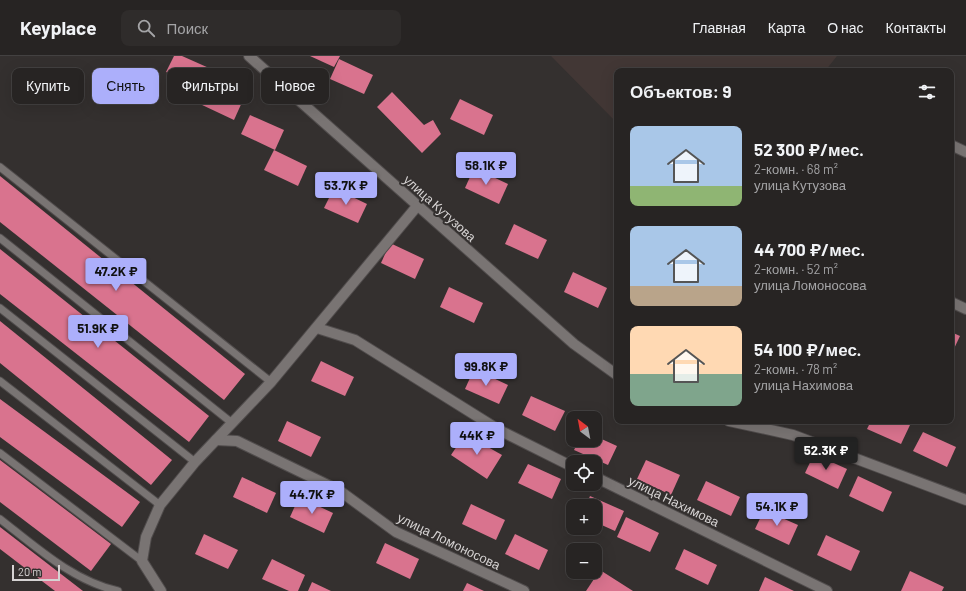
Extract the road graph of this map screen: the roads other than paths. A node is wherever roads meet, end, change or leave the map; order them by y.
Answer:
1 (249, 56) edge
2 (954, 146) edge
3 (966, 152) edge
4 (0, 167) edge
5 (418, 205) junction
6 (0, 238) edge
7 (954, 303) edge
8 (0, 308) edge
9 (966, 309) edge
10 (317, 328) junction
11 (614, 374) edge
12 (0, 381) edge
13 (271, 382) junction
14 (232, 422) junction
15 (743, 424) edge
16 (216, 440) junction
17 (0, 453) edge
18 (195, 462) junction
19 (566, 463) edge
20 (602, 480) edge
21 (966, 500) edge
22 (160, 506) junction
23 (0, 519) edge
24 (142, 561) junction
25 (118, 591) edge
26 (161, 591) edge
27 (524, 591) edge
28 (827, 591) edge

1 - 5 street, улица Кутузова
2 - 3 street
4 - 13 lane
5 - 10 street
5 - 11 street, улица Кутузова
6 - 14 lane
7 - 9 street
8 - 18 lane
10 - 13 street
10 - 19 street
12 - 22 lane
13 - 14 street
14 - 16 street
15 - 21 street
16 - 18 street
16 - 27 street, улица Ломоносова
17 - 24 lane
18 - 22 street
20 - 28 street, улица Нахимова
22 - 24 street
23 - 25 lane
24 - 26 street

